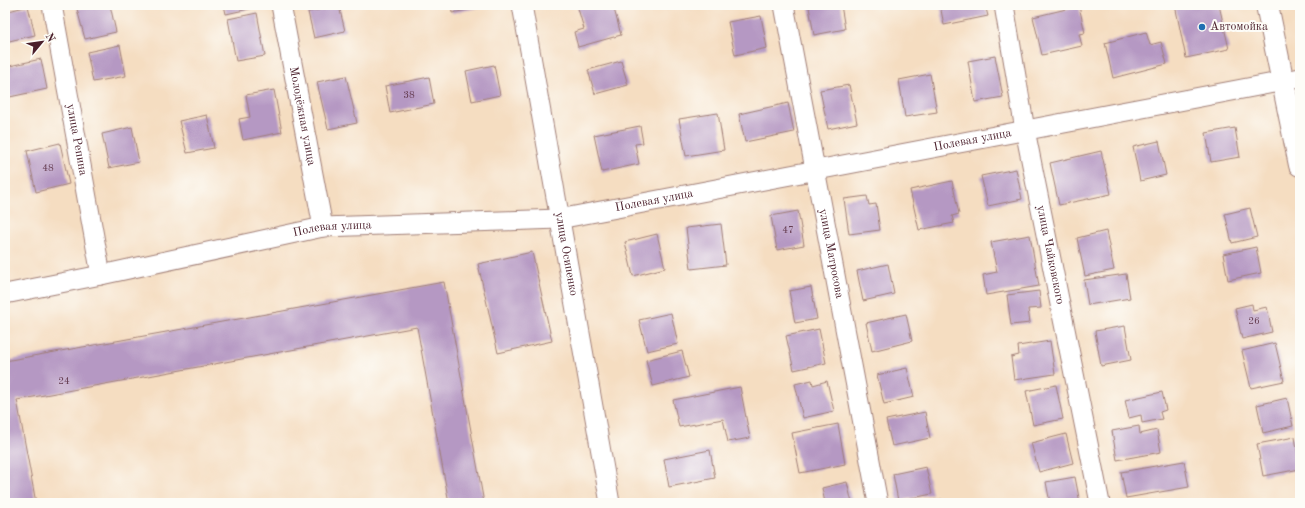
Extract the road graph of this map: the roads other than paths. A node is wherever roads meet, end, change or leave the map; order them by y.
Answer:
1 (52, 5) edge
2 (281, 5) edge
3 (522, 5) edge
4 (784, 5) edge
5 (1004, 5) edge
6 (1268, 5) edge
7 (1292, 80) edge
8 (1025, 130) junction
9 (1300, 165) edge
10 (816, 171) junction
11 (560, 219) junction
12 (323, 227) junction
13 (101, 275) junction
14 (5, 294) edge
15 (610, 503) edge
16 (878, 503) edge
17 (1100, 503) edge

1 - 13 street, улица Репина
2 - 12 street, Молодёжная улица
3 - 11 street, улица Осипенко
4 - 10 street, улица Матросова
5 - 8 street, улица Чайковского
6 - 7 street
7 - 8 street, Полевая улица
7 - 9 street
8 - 10 street, Полевая улица
8 - 17 street, улица Чайковского
10 - 11 street, Полевая улица
10 - 16 street, улица Матросова
11 - 12 street, Полевая улица
11 - 15 street, улица Осипенко
12 - 13 street, Полевая улица
13 - 14 street, Полевая улица

